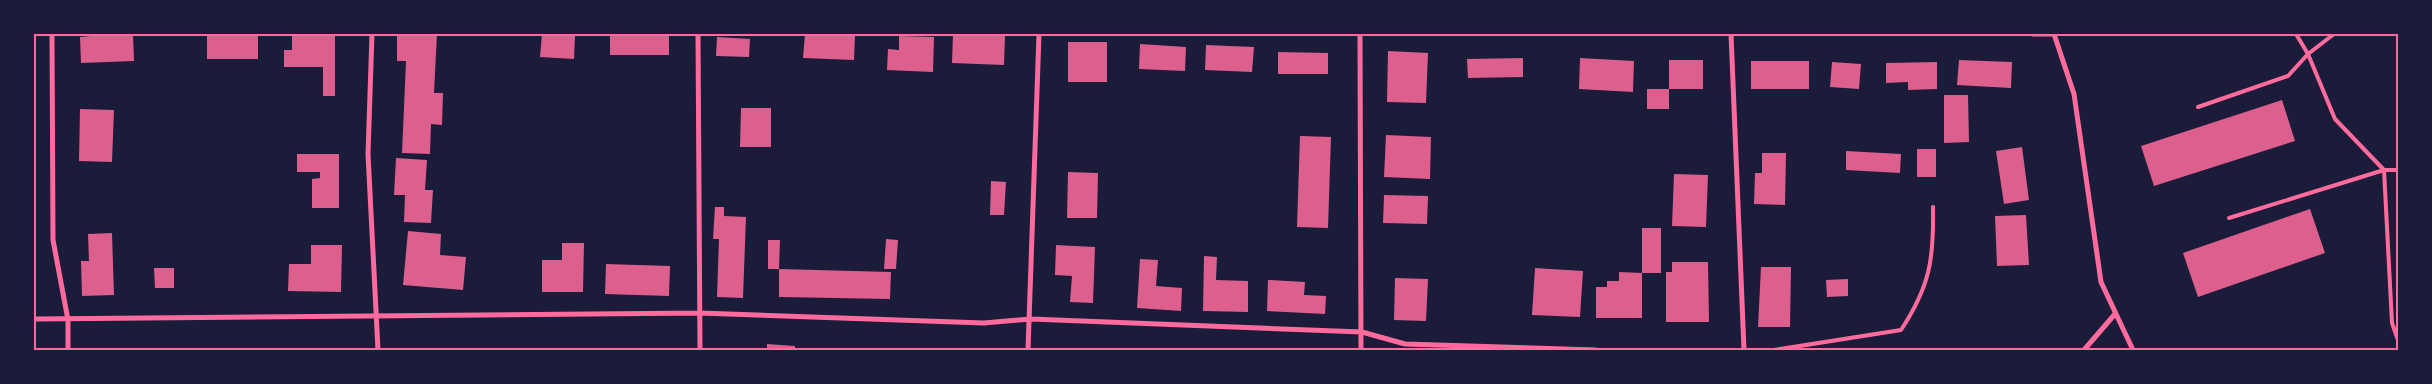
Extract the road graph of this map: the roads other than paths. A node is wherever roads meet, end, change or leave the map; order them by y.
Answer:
1 (52, 34) edge
2 (372, 34) edge
3 (698, 34) edge
4 (1039, 34) edge
5 (1360, 34) edge
6 (1731, 34) edge
7 (2032, 34) edge
8 (2054, 34) edge
9 (2296, 34) edge
10 (2334, 34) edge
11 (2308, 54) junction
12 (2198, 107) dead end
13 (2384, 170) junction
14 (2398, 170) edge
15 (1933, 208) dead end
16 (2229, 218) dead end
17 (700, 313) junction
18 (2116, 314) junction
19 (377, 316) junction
20 (34, 319) edge
21 (1030, 319) junction
22 (68, 320) junction
23 (1362, 332) junction
24 (2398, 340) edge
25 (68, 350) edge
26 (378, 350) edge
27 (700, 350) edge
28 (1028, 350) edge
29 (1361, 350) edge
30 (1596, 350) edge
31 (1744, 350) edge
32 (1774, 350) edge
33 (2084, 350) edge
34 (2133, 350) edge

1 - 22 street
2 - 19 street
3 - 17 street
4 - 21 street
5 - 23 street
6 - 31 street
7 - 8 street
8 - 18 street
9 - 11 lane
10 - 11 lane
11 - 12 lane
11 - 13 lane
13 - 14 lane
13 - 16 lane
13 - 24 lane
15 - 32 lane
17 - 19 street
17 - 21 street
17 - 27 street
18 - 33 street
18 - 34 street
19 - 22 street
19 - 26 street
20 - 22 street
21 - 23 street
21 - 28 street
22 - 25 street
23 - 29 street
23 - 30 street

